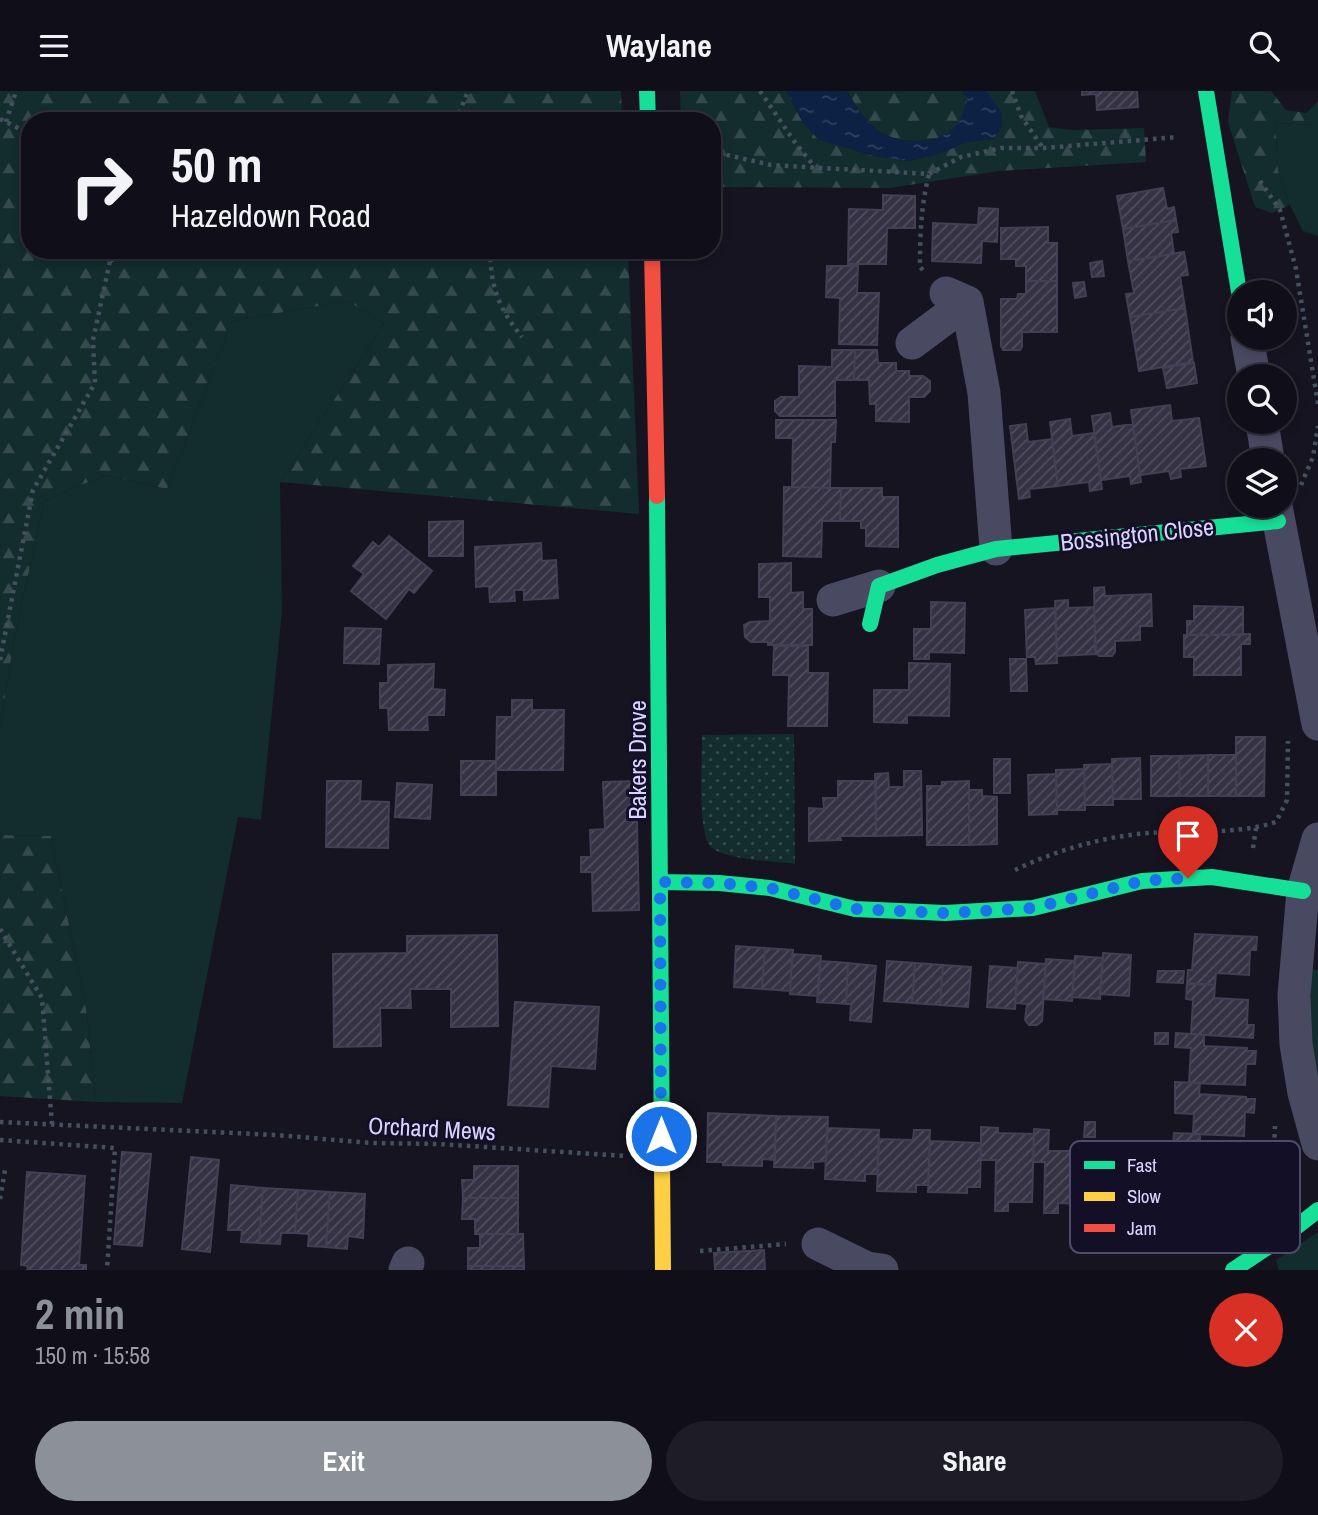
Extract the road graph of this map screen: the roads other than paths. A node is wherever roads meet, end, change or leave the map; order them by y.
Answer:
1 (647, 91) edge
2 (1206, 91) edge
3 (648, 112) edge
4 (652, 259) edge
5 (1238, 280) edge
6 (912, 343) dead end
7 (1238, 518) edge
8 (1278, 518) edge
9 (996, 549) junction
10 (879, 586) junction
11 (834, 600) dead end
12 (870, 624) dead end
13 (1303, 728) edge
14 (1318, 839) edge
15 (660, 882) junction
16 (1303, 891) junction
17 (1318, 1144) edge
18 (1318, 1210) edge
19 (1300, 1224) edge
20 (818, 1244) road end
21 (1259, 1253) edge
22 (663, 1262) edge
23 (872, 1269) edge
24 (1233, 1270) edge

1 - 3 street
2 - 5 street
4 - 15 street, Bakers Drove
6 - 9 street
7 - 9 street, Bossington Close
8 - 13 street
9 - 10 street, Bossington Close
10 - 11 street, Bossington Close
10 - 12 street
14 - 16 street
15 - 16 street
15 - 22 street, Bakers Drove
16 - 17 street
18 - 19 street
20 - 23 street
21 - 24 street

